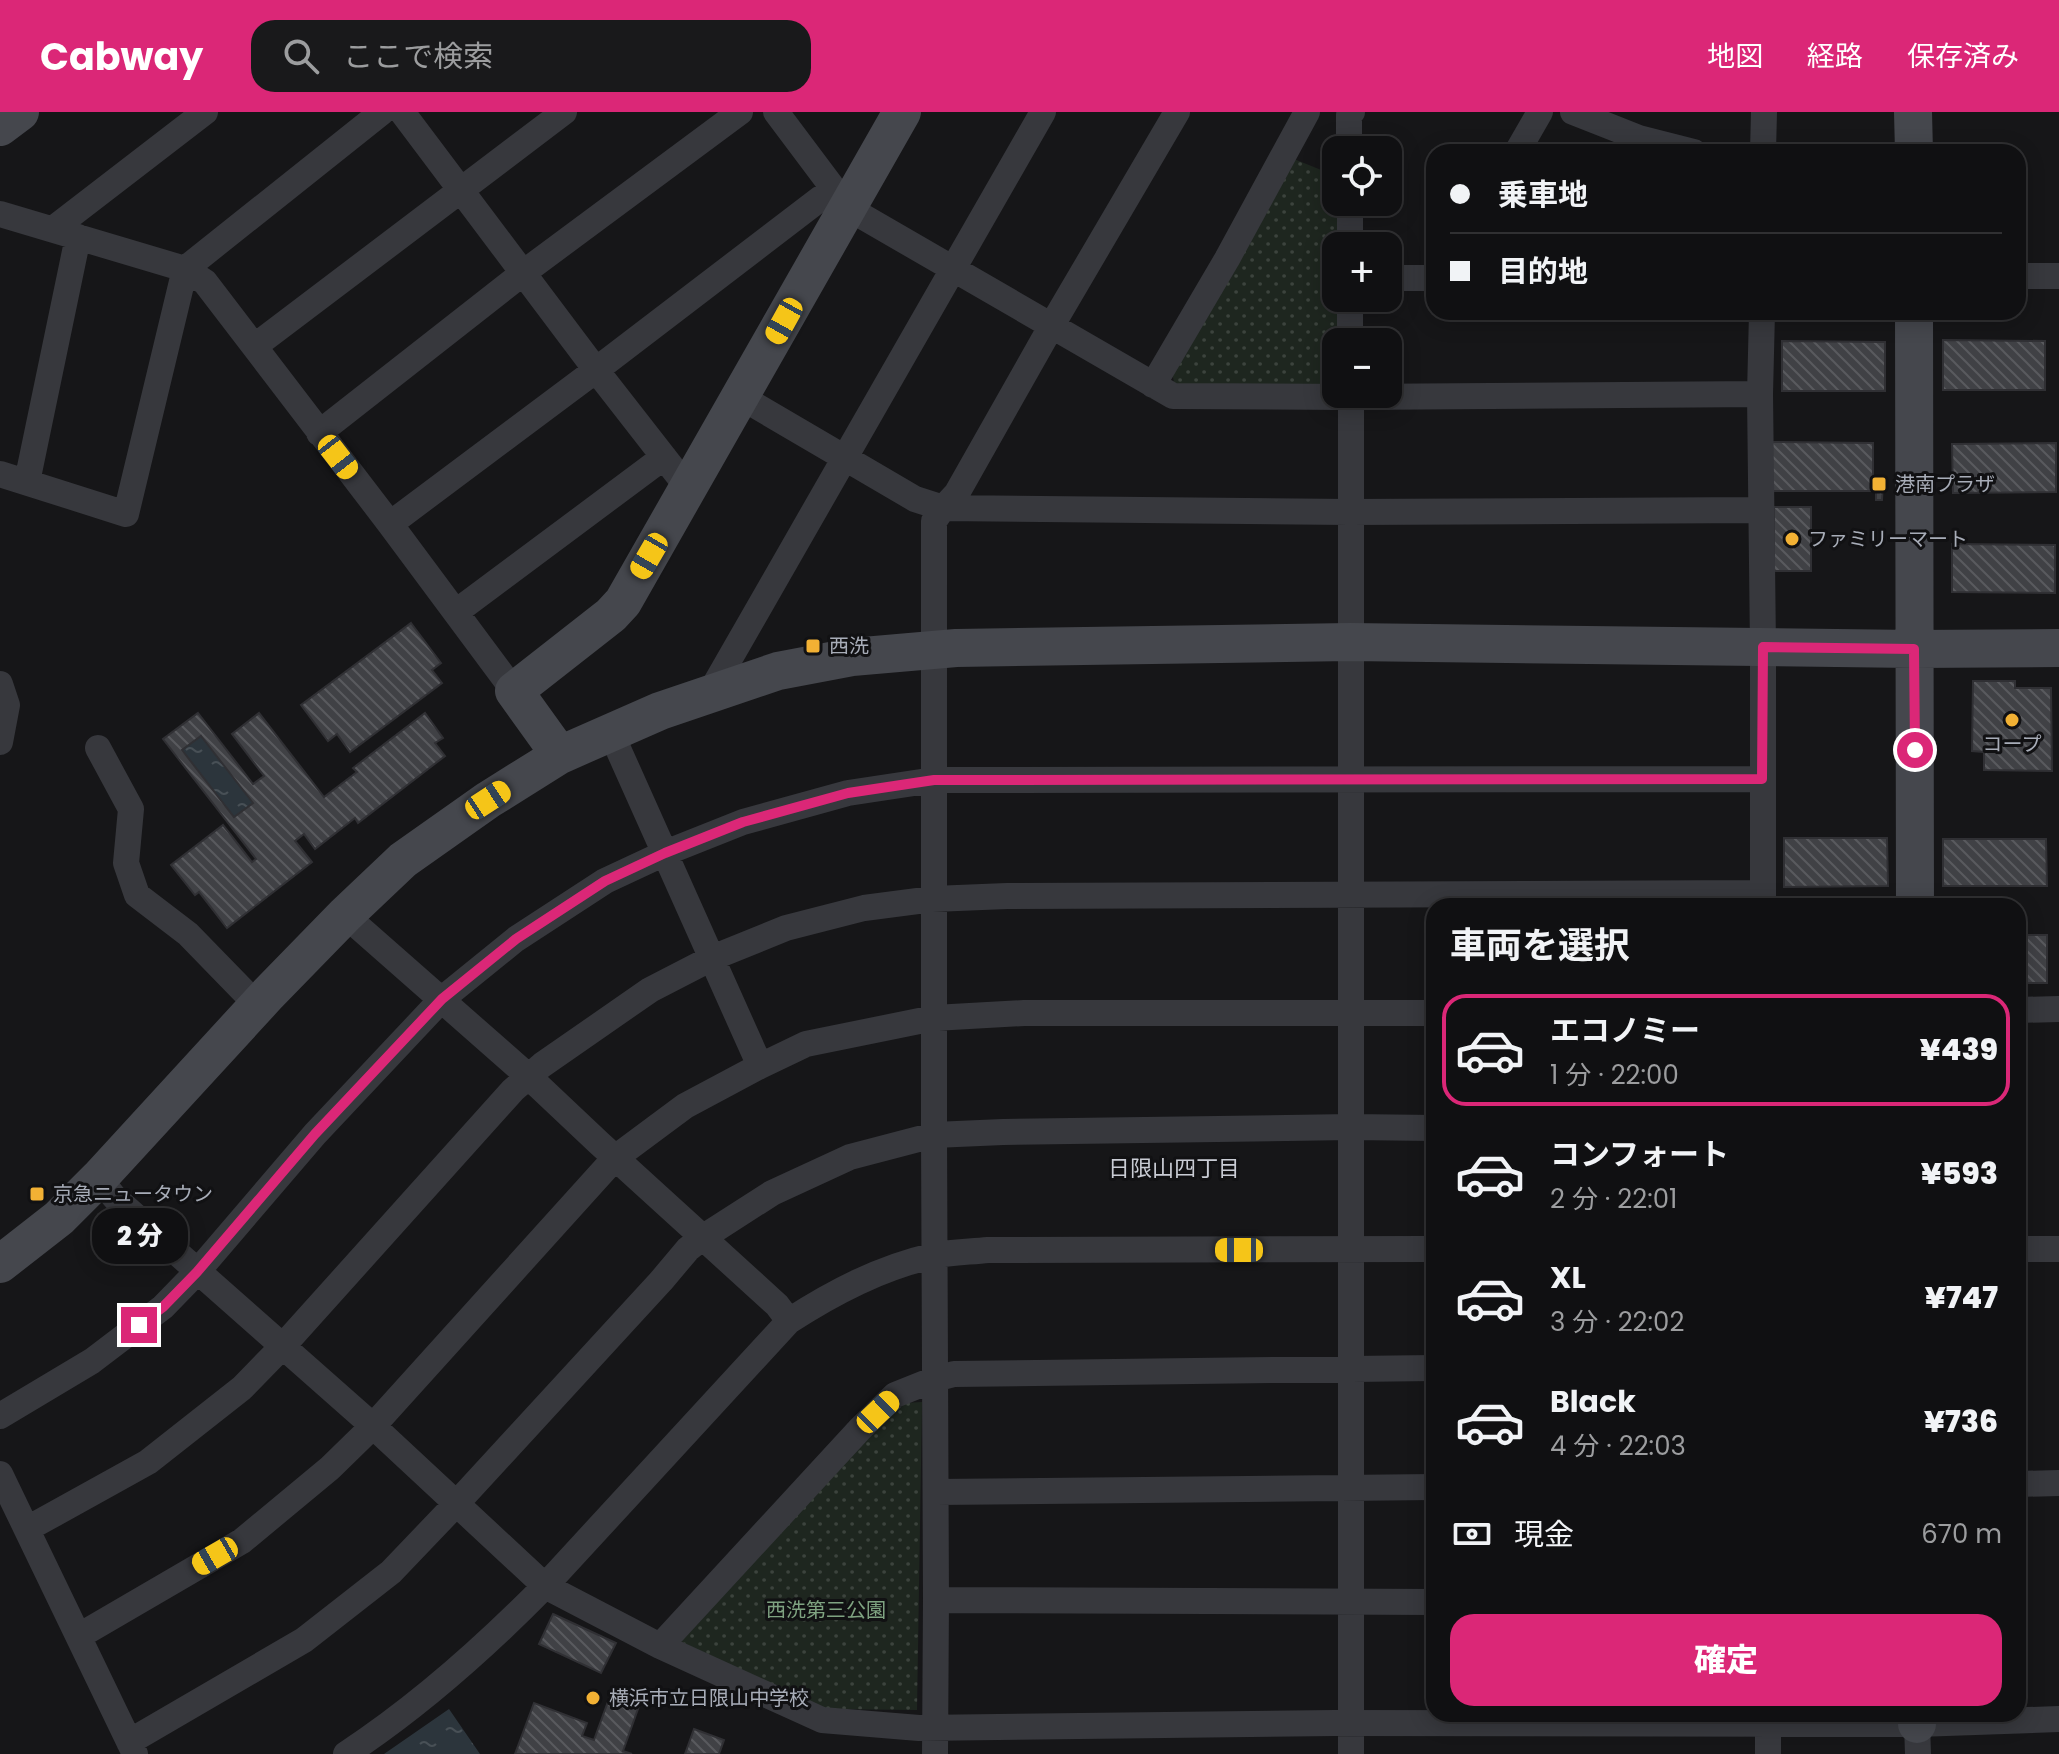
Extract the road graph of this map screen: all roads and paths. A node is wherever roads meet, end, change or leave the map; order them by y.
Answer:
1 (20, 112) edge
2 (205, 112) edge
3 (382, 112) edge
4 (402, 112) edge
5 (564, 112) edge
6 (740, 112) edge
7 (776, 112) edge
8 (902, 112) edge
9 (1043, 112) edge
10 (1177, 112) edge
11 (1307, 112) edge
12 (1540, 112) edge
13 (1573, 112) edge
14 (1764, 112) edge
15 (1913, 112) edge
16 (1348, 113) edge
17 (0, 127) edge
18 (1349, 136) edge
19 (1522, 144) edge
20 (1663, 144) edge
21 (1763, 144) edge
22 (1914, 144) edge
23 (461, 191) junction
24 (848, 208) junction
25 (0, 214) edge
26 (65, 233) junction
27 (954, 268) junction
28 (185, 269) junction
29 (523, 273) junction
30 (2026, 276) edge
31 (2059, 276) edge
32 (1402, 278) edge
33 (1426, 278) edge
34 (1762, 320) edge
35 (1914, 320) edge
36 (1052, 325) junction
37 (255, 346) junction
38 (596, 370) junction
39 (1153, 385) junction
40 (1760, 394) junction
41 (1322, 396) edge
42 (1402, 396) edge
43 (741, 397) junction
44 (1351, 408) edge
45 (319, 433) junction
46 (664, 457) junction
47 (844, 458) junction
48 (0, 474) edge
49 (27, 482) junction
50 (688, 488) junction
51 (943, 508) junction
52 (1760, 510) junction
53 (1349, 512) junction
54 (390, 524) junction
55 (456, 612) junction
56 (1350, 642) junction
57 (1763, 647) junction
58 (2059, 648) edge
59 (1914, 649) junction
60 (933, 650) junction
61 (0, 684) edge
62 (514, 691) junction
63 (710, 693) junction
64 (611, 733) junction
65 (0, 742) edge
66 (98, 748) dead end
67 (560, 755) junction
68 (1351, 779) junction
69 (1762, 779) junction
70 (934, 780) junction
71 (665, 853) junction
72 (1351, 895) junction
73 (1598, 898) edge
74 (1763, 898) edge
75 (1915, 898) edge
76 (933, 899) junction
77 (345, 915) junction
78 (712, 958) junction
79 (442, 999) junction
80 (257, 1005) junction
81 (2059, 1009) edge
82 (2026, 1010) edge
83 (1426, 1013) edge
84 (1352, 1014) junction
85 (934, 1018) junction
86 (760, 1066) junction
87 (528, 1076) junction
88 (1351, 1127) junction
89 (1426, 1128) edge
90 (934, 1135) junction
91 (615, 1158) junction
92 (99, 1178) junction
93 (702, 1238) junction
94 (1426, 1249) edge
95 (2026, 1249) edge
96 (2059, 1249) edge
97 (1351, 1250) junction
98 (934, 1256) junction
99 (0, 1264) edge
100 (197, 1272) junction
101 (789, 1321) junction
102 (282, 1347) junction
103 (1426, 1368) edge
104 (1351, 1369) junction
105 (935, 1379) junction
106 (0, 1416) edge
107 (373, 1426) junction
108 (0, 1474) edge
109 (2059, 1483) edge
110 (2026, 1484) edge
111 (1426, 1487) edge
112 (1352, 1488) junction
113 (936, 1492) junction
114 (456, 1504) junction
115 (27, 1529) junction
116 (545, 1586) junction
117 (936, 1600) junction
118 (1426, 1602) edge
119 (1351, 1603) junction
120 (79, 1636) junction
121 (660, 1646) junction
122 (2059, 1719) edge
123 (1434, 1722) edge
124 (1768, 1722) edge
125 (1814, 1722) edge
126 (2024, 1722) edge
127 (2026, 1722) edge
128 (1351, 1723) junction
129 (935, 1727) junction
130 (1917, 1731) edge
131 (132, 1748) edge
132 (346, 1754) edge
133 (935, 1754) edge
134 (1351, 1754) edge
135 (1768, 1754) edge

1 - 17 street
2 - 26 street
3 - 28 street
4 - 23 street
5 - 23 street
6 - 29 street
7 - 24 street
8 - 24 street
9 - 27 street
10 - 36 street
11 - 39 street
12 - 19 street
13 - 20 street
14 - 21 street
15 - 22 street
16 - 18 street
23 - 29 street
23 - 37 street
24 - 27 street
24 - 38 street
24 - 43 street
25 - 26 street
26 - 28 street
26 - 49 street
27 - 36 street
27 - 47 street
28 - 37 street
28 - 49 street
29 - 38 street
29 - 45 street
30 - 31 street
32 - 33 street
34 - 40 street
35 - 59 street
36 - 39 street
36 - 51 street
37 - 45 street
38 - 46 street
38 - 54 street
39 - 41 street
40 - 42 street
40 - 52 street
43 - 47 street
43 - 50 street
44 - 53 street
45 - 54 street
46 - 50 street
46 - 55 street
47 - 51 street
47 - 63 street
48 - 49 street
50 - 62 street
51 - 53 street
51 - 60 street
52 - 53 street
52 - 57 street
53 - 56 street
54 - 55 street
55 - 62 street
56 - 57 street
56 - 60 street
56 - 68 street
57 - 59 street
57 - 69 street
58 - 59 street
59 - 75 street
60 - 63 street
60 - 70 street
61 - 65 street
62 - 67 street
63 - 64 street
64 - 67 street
64 - 71 street
66 - 80 street
67 - 77 street
68 - 69 street
68 - 70 street
68 - 72 street
69 - 74 street
70 - 71 street
70 - 76 street
71 - 78 street
71 - 79 street
72 - 73 street
72 - 76 street
72 - 84 street
76 - 78 street
76 - 85 street
77 - 79 street
77 - 80 street
78 - 86 street
78 - 87 street
79 - 87 street
79 - 100 street
80 - 92 street
81 - 82 street
83 - 84 street
84 - 85 street
84 - 88 street
85 - 86 street
85 - 90 street
86 - 91 street
87 - 91 street
87 - 102 street
88 - 89 street
88 - 90 street
88 - 97 street
90 - 93 street
90 - 98 street
91 - 93 street
91 - 107 street
92 - 99 street
92 - 100 street
93 - 101 street
93 - 114 street
94 - 97 street
95 - 96 street
97 - 98 street
97 - 104 street
98 - 101 street
98 - 105 street
100 - 102 street
100 - 106 street
101 - 116 street
102 - 107 street
102 - 115 street
103 - 104 street
104 - 105 street
104 - 112 street
105 - 113 street
105 - 121 street
107 - 114 street
107 - 120 street
108 - 115 street
109 - 110 street
111 - 112 street
112 - 113 street
112 - 119 street
113 - 117 street
114 - 116 street
114 - 131 street
115 - 120 street
116 - 121 street
116 - 132 street
117 - 119 street
117 - 129 street
118 - 119 street
119 - 128 street
120 - 131 street
121 - 129 street
122 - 127 street
123 - 128 street
124 - 135 street
125 - 130 street
126 - 130 street
128 - 129 street
128 - 134 street
129 - 133 street

